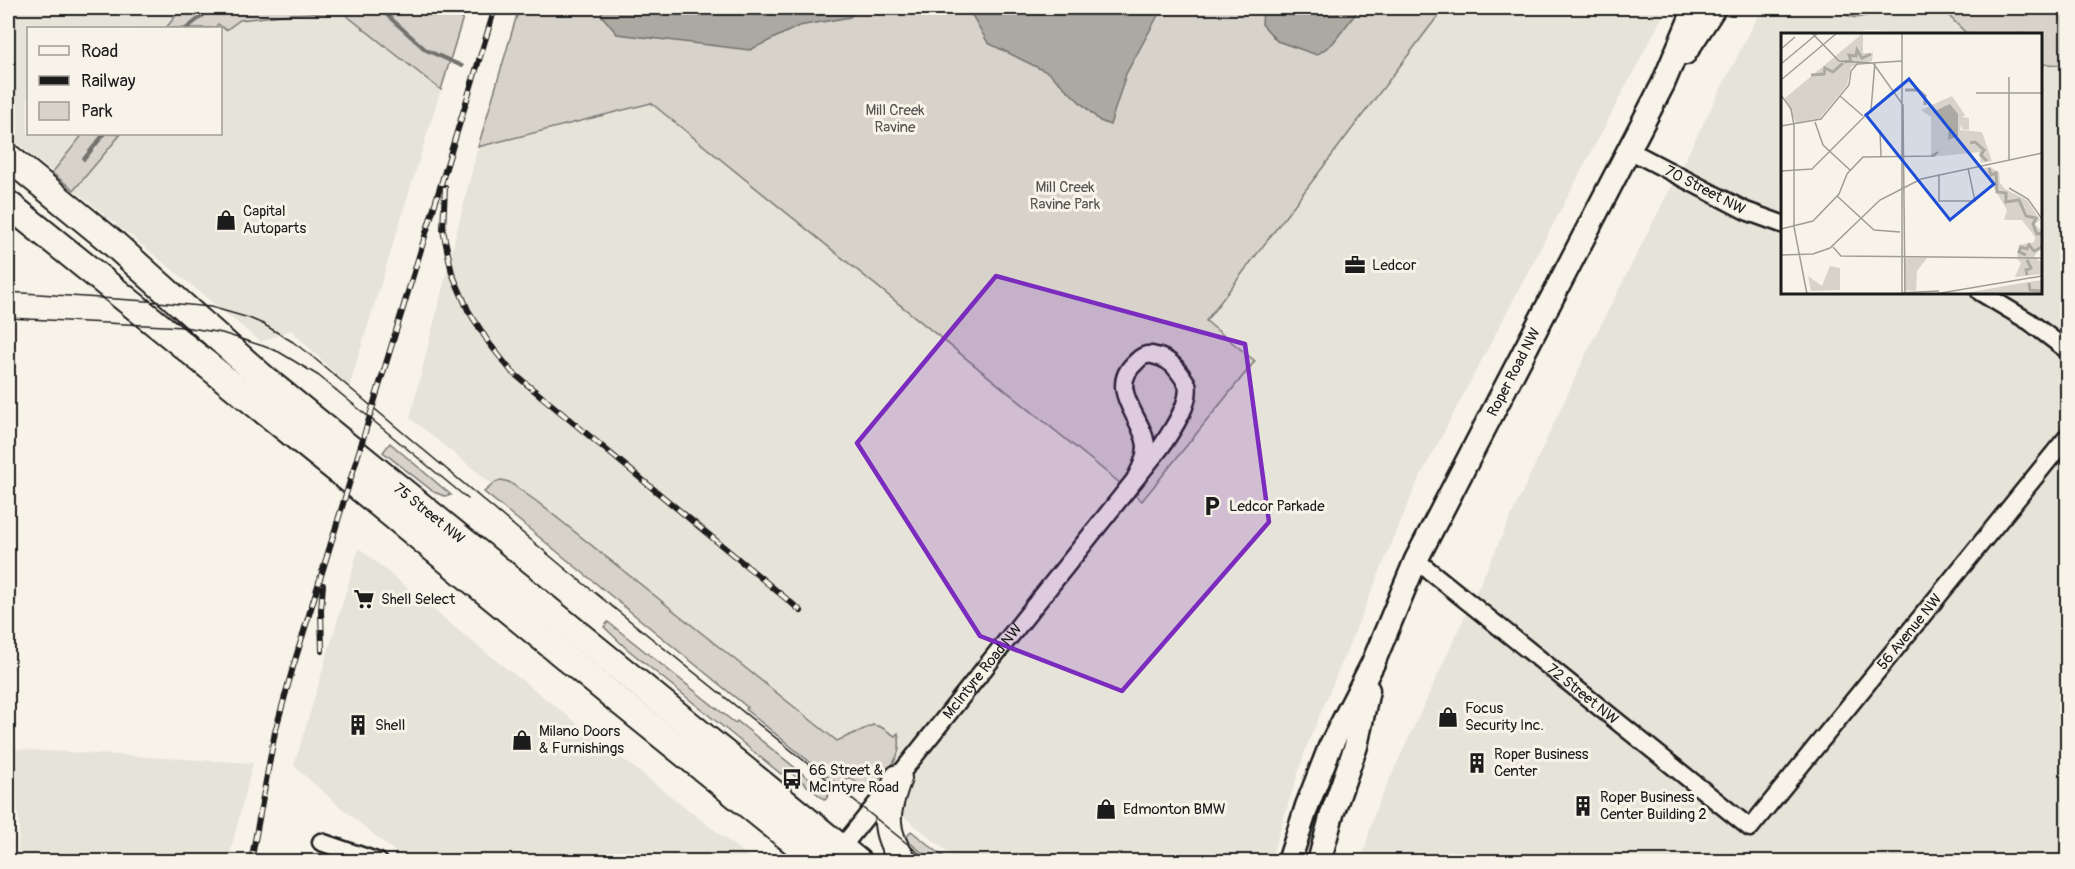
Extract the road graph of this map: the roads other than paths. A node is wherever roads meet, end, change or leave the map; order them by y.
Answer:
1 (1695, 8) edge
2 (1714, 8) edge
3 (1664, 84) junction
4 (1629, 150) junction
5 (8, 157) edge
6 (8, 204) edge
7 (1781, 224) edge
8 (1983, 294) edge
9 (2067, 351) edge
10 (2067, 436) edge
11 (1134, 481) junction
12 (1416, 560) junction
13 (1373, 663) junction
14 (898, 778) junction
15 (1750, 828) joint
16 (321, 842) dead end
17 (843, 857) edge
18 (379, 861) edge
19 (819, 861) edge
20 (904, 861) edge
21 (1289, 861) edge
22 (1319, 861) edge

1 - 3 main road, Roper Road NW
2 - 3 main road, Roper Road NW
3 - 4 main road, Roper Road NW
4 - 7 street, 70 Street NW
4 - 12 main road, Roper Road NW
5 - 17 main road, 75 Street NW
6 - 19 main road, 75 Street NW
8 - 9 street
10 - 15 street, 56 Avenue NW
11 - 11 street, McIntyre Road NW
11 - 14 street, McIntyre Road NW
12 - 13 main road, Roper Road NW
12 - 15 street, 72 Street NW
13 - 21 main road, Roper Road NW
13 - 22 main road, Roper Road NW
14 - 17 street, McIntyre Road NW
14 - 20 main road
16 - 18 street

